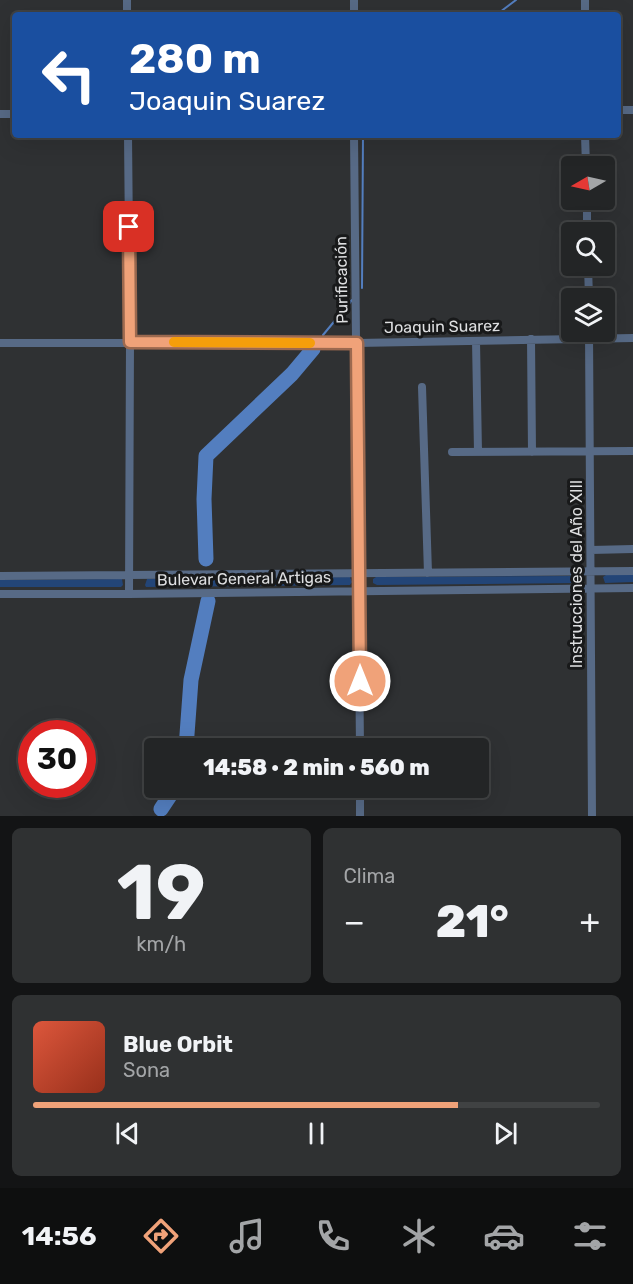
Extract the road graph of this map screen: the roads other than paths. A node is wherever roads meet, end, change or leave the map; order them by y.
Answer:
1 (128, 138) edge
2 (354, 138) edge
3 (585, 138) edge
4 (586, 156) edge
5 (561, 337) edge
6 (615, 337) edge
7 (633, 338) edge
8 (531, 339) junction
9 (476, 341) junction
10 (130, 342) junction
11 (589, 342) edge
12 (0, 343) edge
13 (357, 343) junction
14 (422, 387) dead end
15 (633, 451) edge
16 (452, 452) dead end
17 (478, 452) junction
18 (532, 452) junction
19 (590, 452) junction
20 (633, 549) edge
21 (591, 550) junction
22 (591, 571) junction
23 (633, 571) edge
24 (428, 573) junction
25 (360, 574) junction
26 (0, 576) edge
27 (130, 576) junction
28 (633, 588) edge
29 (591, 589) junction
30 (359, 592) junction
31 (0, 594) edge
32 (129, 594) junction
33 (360, 738) edge
34 (360, 798) edge
35 (360, 816) edge
36 (592, 816) edge

1 - 10 street
2 - 13 street, Purificación
3 - 4 street
5 - 8 street, Joaquin Suarez
6 - 7 street, Joaquin Suarez
8 - 9 street, Joaquin Suarez
8 - 18 street
9 - 13 street, Joaquin Suarez
9 - 17 street
10 - 12 street, Joaquin Suarez
10 - 13 street, Joaquin Suarez
10 - 27 street
11 - 19 street, Instrucciones del Año XIII
13 - 25 street, Purificación
14 - 24 street
15 - 19 street
16 - 17 street
17 - 18 street
18 - 19 street
19 - 21 street, Instrucciones del Año XIII
20 - 21 street
21 - 22 street, Instrucciones del Año XIII
22 - 23 street, Bulevar General Artigas
22 - 24 street, Bulevar General Artigas
22 - 29 street, Instrucciones del Año XIII
24 - 25 street, Bulevar General Artigas
25 - 27 street, Bulevar General Artigas
25 - 30 street, Purificación
26 - 27 street, Bulevar General Artigas
27 - 32 street
28 - 29 street, Bulevar General Artigas
29 - 30 street, Bulevar General Artigas
29 - 36 street, Instrucciones del Año XIII
30 - 32 street, Bulevar General Artigas
30 - 33 street, Purificación
31 - 32 street, Bulevar General Artigas
34 - 35 street

